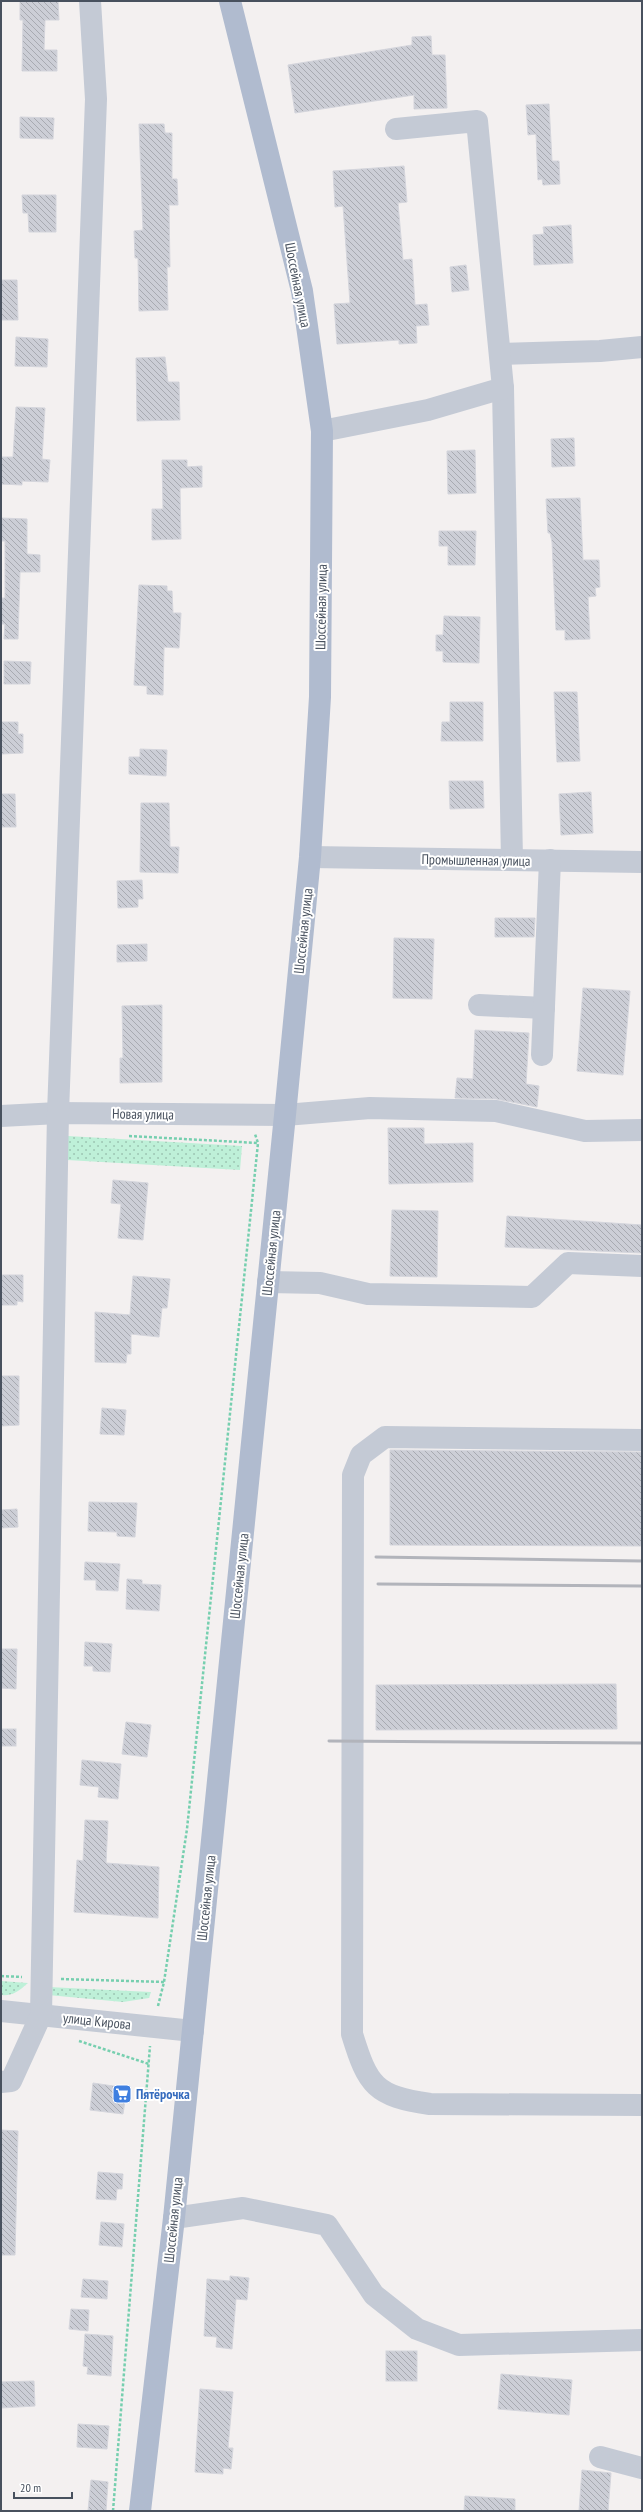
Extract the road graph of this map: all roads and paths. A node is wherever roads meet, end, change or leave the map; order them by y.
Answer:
1 (90, 1) edge
2 (230, 1) edge
3 (396, 129) dead end
4 (642, 347) edge
5 (500, 354) junction
6 (503, 388) junction
7 (322, 431) junction
8 (310, 857) junction
9 (512, 860) junction
10 (550, 860) junction
11 (642, 862) edge
12 (479, 1005) dead end
13 (544, 1008) junction
14 (542, 1055) dead end
15 (58, 1113) junction
16 (248, 1115) junction
17 (285, 1115) junction
18 (1, 1116) edge
19 (642, 1130) edge
20 (127, 1136) dead end
21 (258, 1143) junction
22 (642, 1266) edge
23 (268, 1282) junction
24 (642, 1440) edge
25 (1, 1976) edge
26 (42, 1978) junction
27 (164, 1982) junction
28 (1, 2011) edge
29 (41, 2015) junction
30 (152, 2027) junction
31 (192, 2031) junction
32 (1, 2082) edge
33 (642, 2105) edge
34 (174, 2218) junction
35 (642, 2340) edge
36 (600, 2457) dead end
37 (642, 2468) edge
38 (113, 2511) edge
39 (140, 2511) edge

1 - 15 street
2 - 7 main road, Шоссейная улица
3 - 5 street
4 - 5 street
5 - 6 street
6 - 7 street
6 - 9 street
7 - 8 main road, Шоссейная улица
8 - 9 street, Промышленная улица
8 - 17 main road, Шоссейная улица
9 - 10 street, Промышленная улица
10 - 11 street, Промышленная улица
10 - 13 street
12 - 13 street
13 - 14 street
15 - 16 street, Новая улица
15 - 18 street, Новая улица
15 - 26 street
16 - 17 street, Новая улица
16 - 21 path
17 - 19 street, Новая улица
17 - 23 main road, Шоссейная улица
20 - 21 path
21 - 27 path
22 - 23 street
23 - 31 main road, Шоссейная улица
24 - 33 street
25 - 26 path
26 - 27 path
26 - 29 street
27 - 30 path
28 - 29 street, улица Кирова
29 - 30 street, улица Кирова
29 - 32 street
30 - 31 street, улица Кирова
30 - 38 path
31 - 34 main road, Шоссейная улица
34 - 35 street
34 - 39 main road, Шоссейная улица
36 - 37 street

